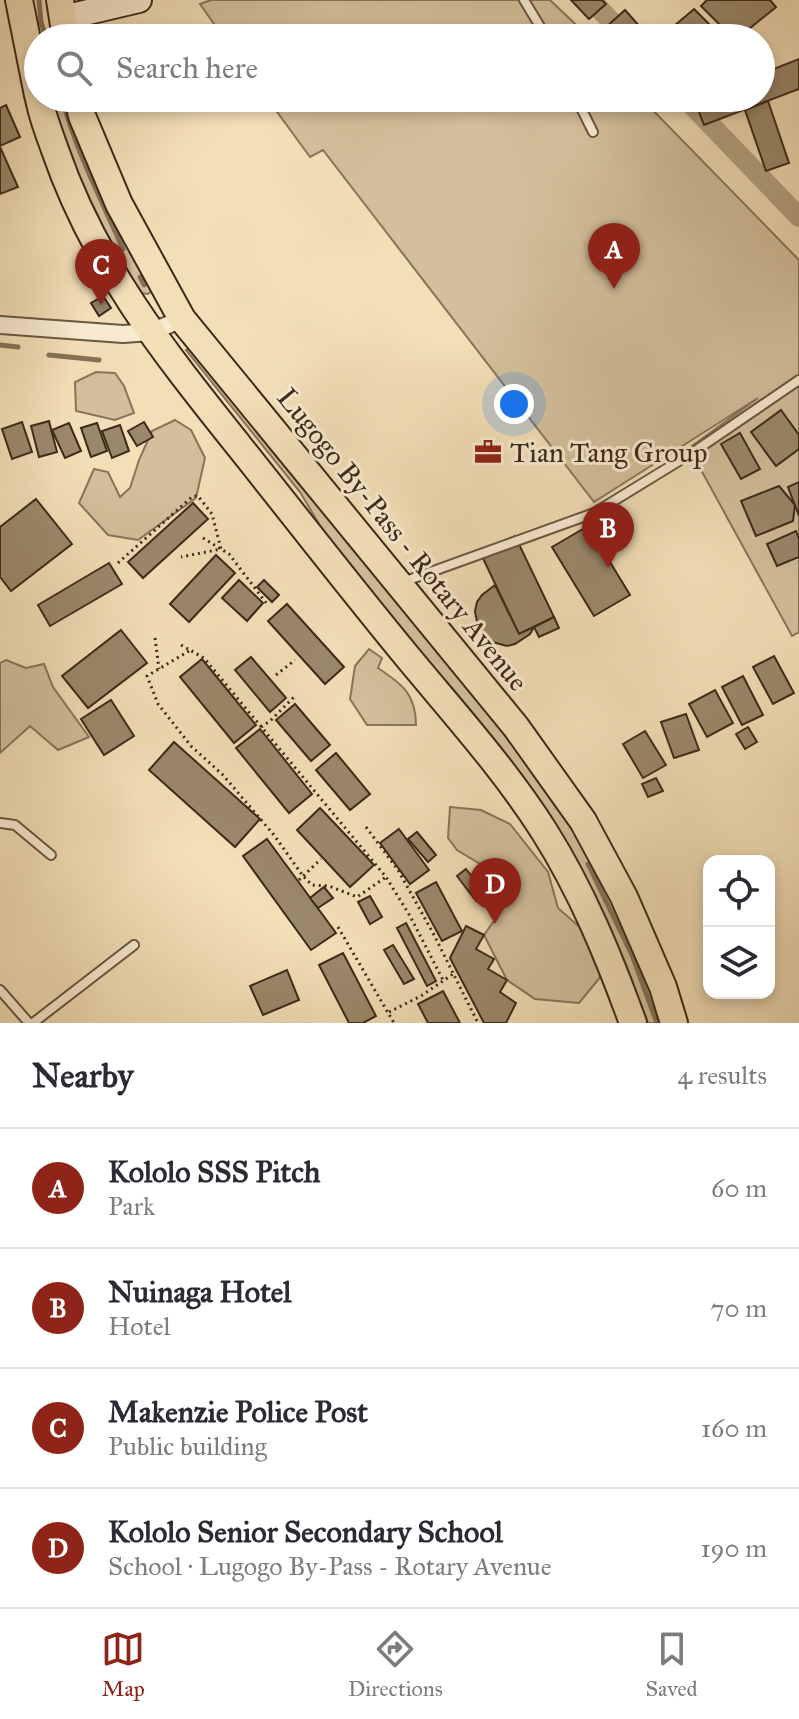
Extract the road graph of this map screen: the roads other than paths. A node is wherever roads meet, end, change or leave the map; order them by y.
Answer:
1 (19, 0) edge
2 (139, 0) edge
3 (524, 0) edge
4 (63, 19) edge
5 (539, 24) edge
6 (24, 25) edge
7 (42, 112) edge
8 (81, 112) edge
9 (583, 112) edge
10 (593, 132) dead end
11 (182, 319) junction
12 (0, 325) edge
13 (151, 332) junction
14 (799, 380) edge
15 (399, 583) junction
16 (0, 823) edge
17 (51, 855) dead end
18 (134, 945) dead end
19 (0, 990) edge
20 (31, 1023) edge
21 (633, 1023) edge
22 (674, 1023) edge

1 - 6 main road
2 - 4 street
3 - 5 lane
7 - 13 main road
8 - 11 main road, Lugogo By-Pass - Rotary Avenue
9 - 10 lane
11 - 13 street
11 - 15 main road, Lugogo By-Pass - Rotary Avenue
12 - 13 street
13 - 21 main road
14 - 15 lane
15 - 22 main road, Lugogo By-Pass - Rotary Avenue
16 - 17 lane
18 - 20 lane
19 - 20 lane

